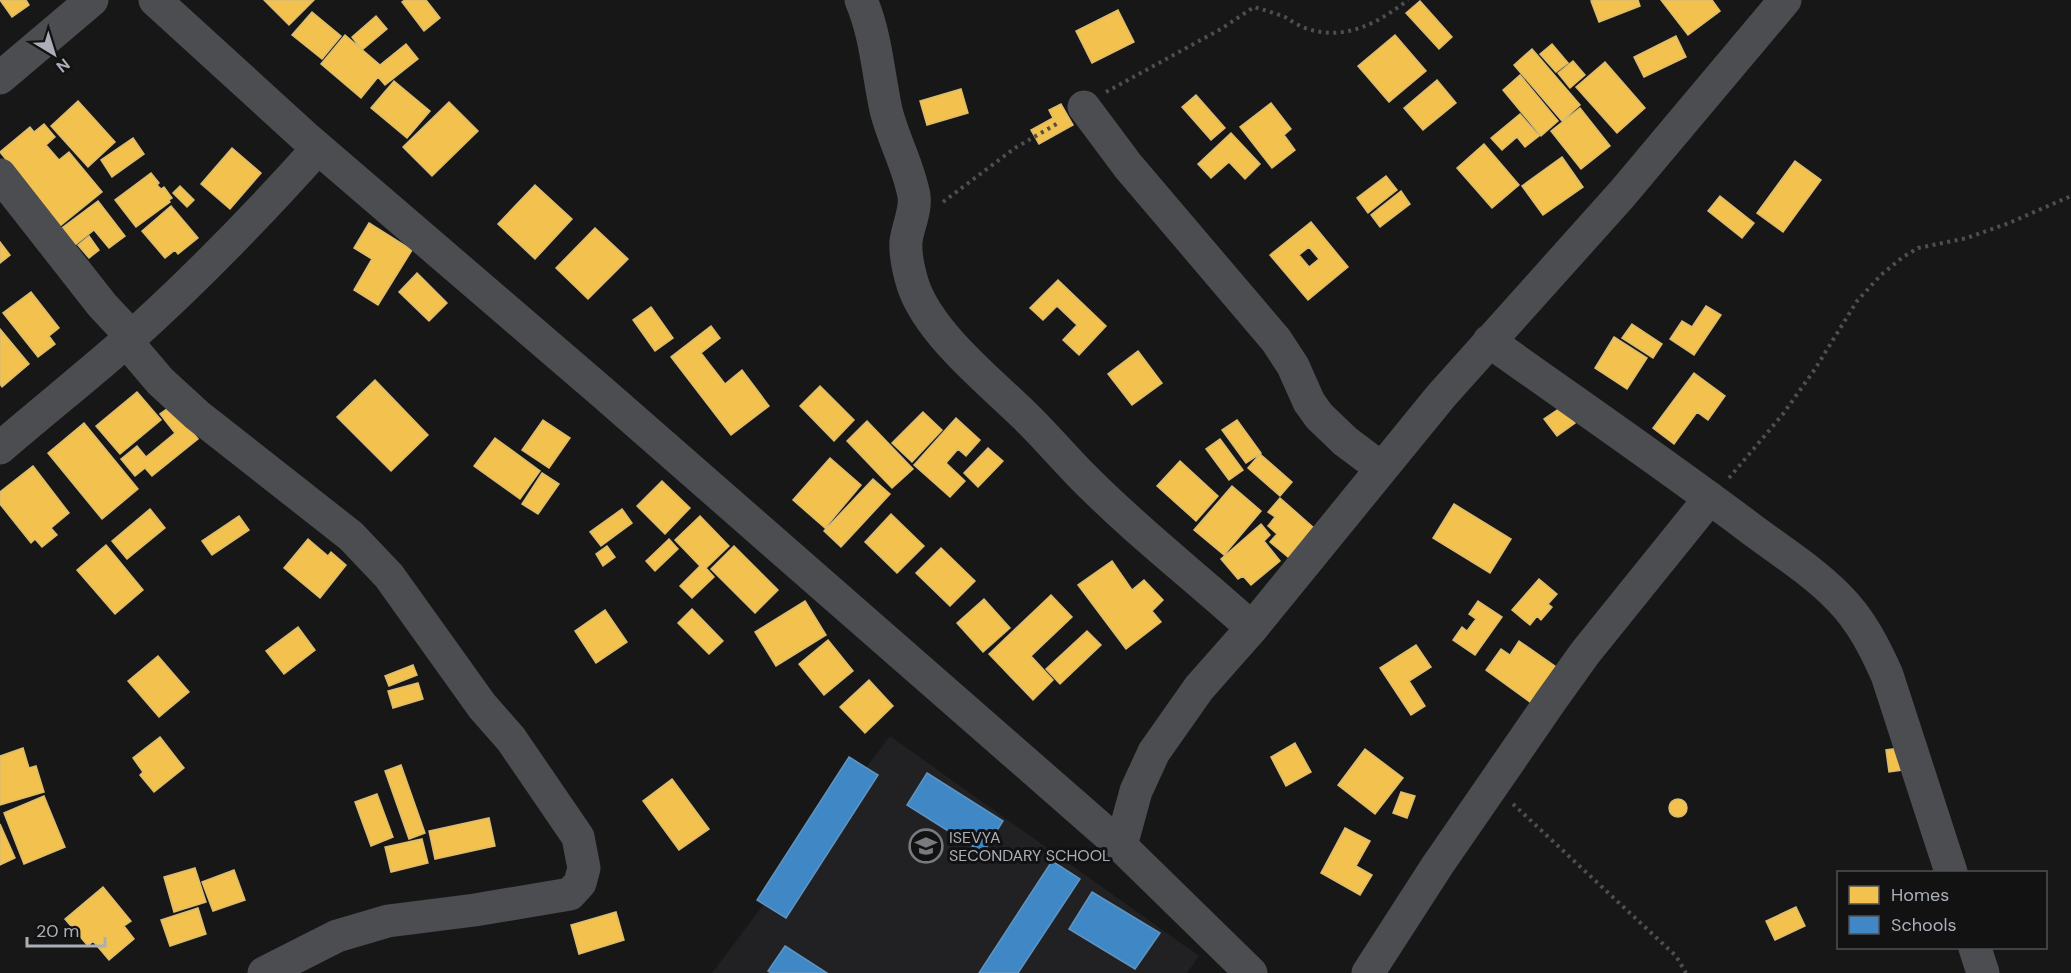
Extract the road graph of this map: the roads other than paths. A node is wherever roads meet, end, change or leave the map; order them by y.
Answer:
1 (92, 0) edge
2 (155, 0) edge
3 (861, 0) edge
4 (1785, 0) edge
5 (0, 78) edge
6 (1084, 107) road end
7 (318, 148) junction
8 (0, 175) edge
9 (129, 339) junction
10 (1489, 341) junction
11 (0, 448) edge
12 (1381, 468) junction
13 (1711, 499) junction
14 (1252, 628) junction
15 (1121, 846) junction
16 (1950, 871) edge
17 (1975, 949) edge
18 (264, 973) edge
19 (1251, 973) edge
20 (1368, 973) edge
21 (1983, 973) edge

1 - 5 street
2 - 7 street
3 - 14 street
4 - 10 street
6 - 12 street
7 - 9 street
7 - 15 street
8 - 9 street
9 - 11 street
9 - 18 street
10 - 12 street
10 - 13 street
12 - 14 street
13 - 16 street
13 - 20 street
14 - 15 street
15 - 19 street
17 - 21 street

